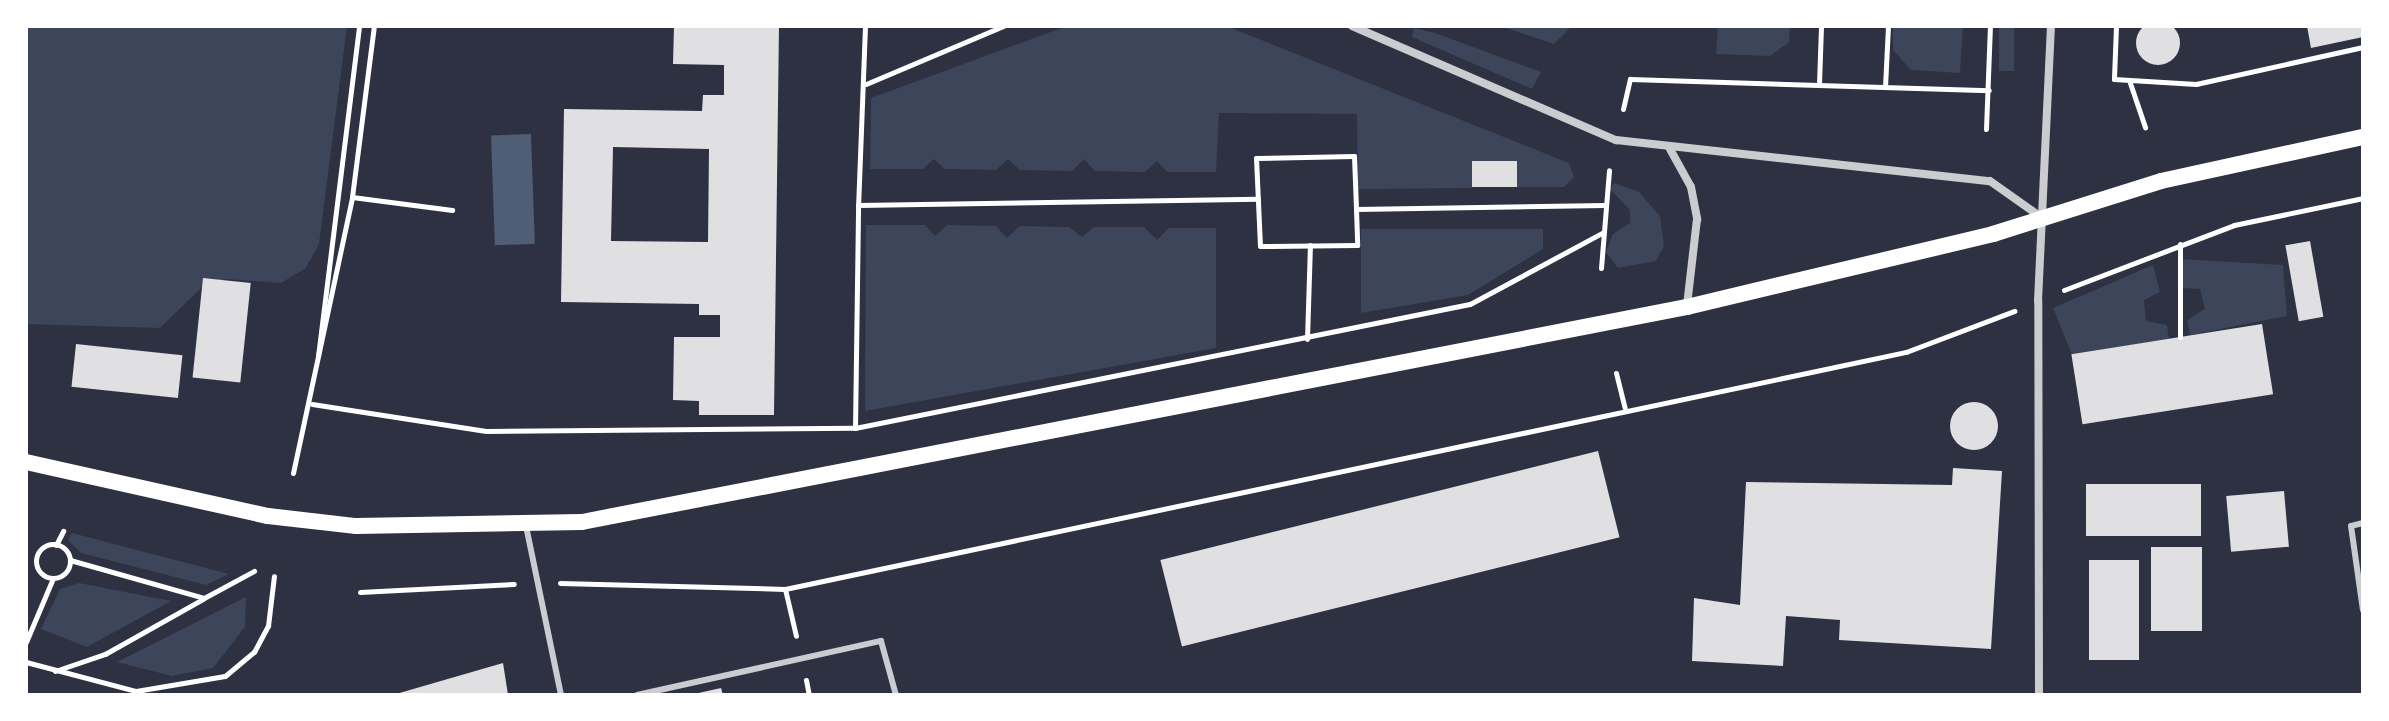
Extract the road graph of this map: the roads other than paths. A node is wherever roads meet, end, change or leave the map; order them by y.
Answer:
1 (1352, 26) edge
2 (2051, 26) edge
3 (2363, 137) edge
4 (1670, 149) junction
5 (2041, 218) junction
6 (1687, 307) junction
7 (26, 462) edge
8 (525, 522) junction
9 (2363, 523) edge
10 (2363, 610) edge
11 (561, 695) edge
12 (637, 695) edge
13 (896, 695) edge
14 (2039, 695) edge

1 - 4 street
2 - 5 street
3 - 5 main road
4 - 5 street
4 - 6 street
5 - 6 main road
5 - 14 street
6 - 8 main road
7 - 8 main road
8 - 11 lane
9 - 10 lane
12 - 13 lane

